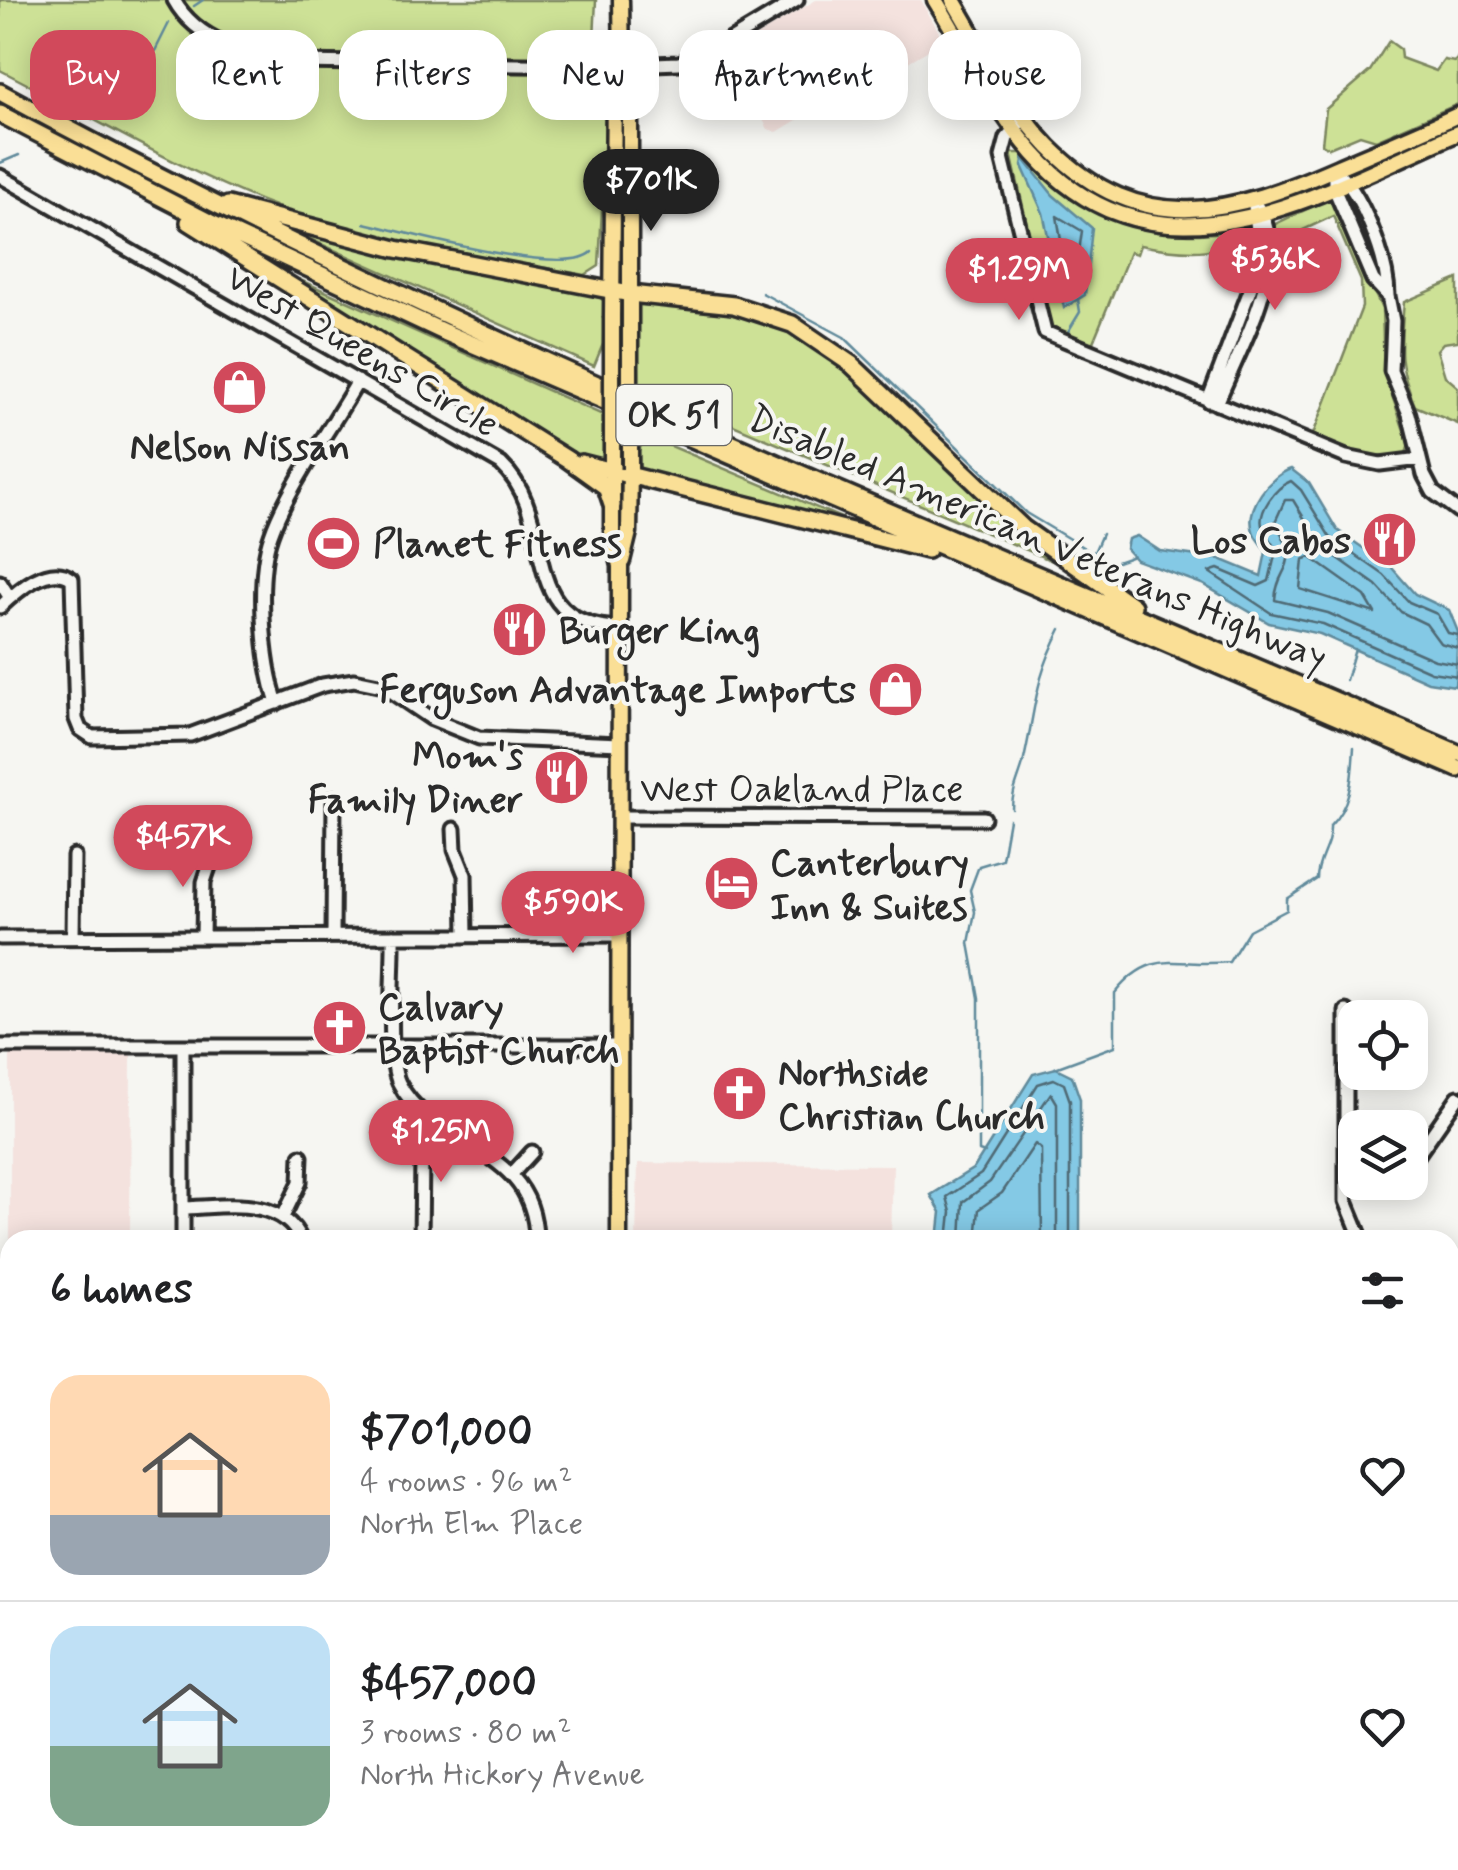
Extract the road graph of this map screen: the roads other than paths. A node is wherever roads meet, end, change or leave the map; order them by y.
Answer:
1 (174, 0) edge
2 (621, 0) edge
3 (797, 0) edge
4 (935, 0) edge
5 (952, 0) edge
6 (621, 30) edge
7 (971, 30) edge
8 (659, 62) edge
9 (527, 64) edge
10 (0, 92) edge
11 (0, 114) edge
12 (1458, 115) edge
13 (614, 120) edge
14 (630, 120) edge
15 (1024, 120) edge
16 (1028, 120) edge
17 (1013, 127) junction
18 (1458, 133) edge
19 (1334, 169) junction
20 (0, 176) edge
21 (119, 177) junction
22 (1349, 180) junction
23 (1334, 188) junction
24 (191, 195) junction
25 (1254, 202) junction
26 (1260, 217) junction
27 (612, 291) junction
28 (630, 294) junction
29 (1388, 296) junction
30 (358, 381) junction
31 (1212, 403) junction
32 (568, 459) junction
33 (1420, 459) junction
34 (612, 467) junction
35 (630, 472) junction
36 (612, 504) junction
37 (1458, 511) edge
38 (967, 559) junction
39 (620, 566) junction
40 (0, 582) edge
41 (5, 602) edge
42 (1162, 625) junction
43 (620, 628) junction
44 (277, 703) junction
45 (620, 744) junction
46 (1458, 753) edge
47 (1458, 769) edge
48 (334, 798) dead end
49 (620, 817) junction
50 (984, 818) dead end
51 (454, 829) dead end
52 (213, 855) dead end
53 (74, 856) dead end
54 (620, 935) junction
55 (204, 936) junction
56 (334, 936) junction
57 (393, 936) junction
58 (466, 936) junction
59 (73, 937) junction
60 (0, 938) edge
61 (0, 1046) edge
62 (183, 1046) junction
63 (393, 1046) junction
64 (620, 1046) junction
65 (1458, 1097) edge
66 (442, 1123) junction
67 (1428, 1140) edge
68 (532, 1152) dead end
69 (300, 1156) dead end
70 (512, 1176) junction
71 (1347, 1200) edge
72 (183, 1208) junction
73 (283, 1217) junction
74 (183, 1230) edge
75 (293, 1230) edge
76 (421, 1230) edge
77 (535, 1230) edge
78 (619, 1230) edge
79 (1357, 1230) edge

1 - 9 street
2 - 6 main road
3 - 8 street
4 - 17 main road
5 - 7 main road
10 - 24 highway, Disabled American Veterans Highway / OK 51
11 - 21 highway, Disabled American Veterans Highway / OK 51
12 - 19 main road
13 - 27 main road
14 - 28 main road
15 - 17 street
16 - 25 main road
17 - 26 main road
17 - 31 street
18 - 22 main road
19 - 22 street
19 - 23 street
19 - 25 main road
20 - 30 street, West Queens Circle
21 - 32 highway
21 - 38 highway, Disabled American Veterans Highway / OK 51
22 - 23 main road
22 - 29 street
23 - 26 main road
23 - 29 street
24 - 27 highway
24 - 42 highway, Disabled American Veterans Highway / OK 51
25 - 26 street
26 - 31 street
27 - 28 highway
27 - 34 main road, bridge
28 - 35 main road, bridge
28 - 42 highway
29 - 33 street
30 - 43 street, West Queens Circle
30 - 44 street
31 - 33 street
32 - 34 highway
32 - 36 highway
33 - 37 street
34 - 35 highway
34 - 36 main road
35 - 38 highway
35 - 39 main road
36 - 39 main road
38 - 47 highway, Disabled American Veterans Highway / OK 51
39 - 43 main road
40 - 41 street
41 - 44 street
42 - 46 highway, Disabled American Veterans Highway / OK 51
43 - 45 main road
44 - 45 street
45 - 49 main road
48 - 56 street
49 - 50 street, West Oakland Place
49 - 54 main road
51 - 58 street
52 - 55 street
53 - 59 street
54 - 58 street
54 - 64 main road
55 - 56 street
55 - 59 street
56 - 57 street
57 - 58 street
57 - 63 street
59 - 60 street
61 - 62 street
62 - 63 street
62 - 72 street
63 - 64 street
63 - 66 street
64 - 78 main road
65 - 67 street
66 - 70 street
66 - 76 street
68 - 70 street
69 - 73 street
70 - 77 street
71 - 79 street
72 - 73 street
72 - 74 street
73 - 75 street

